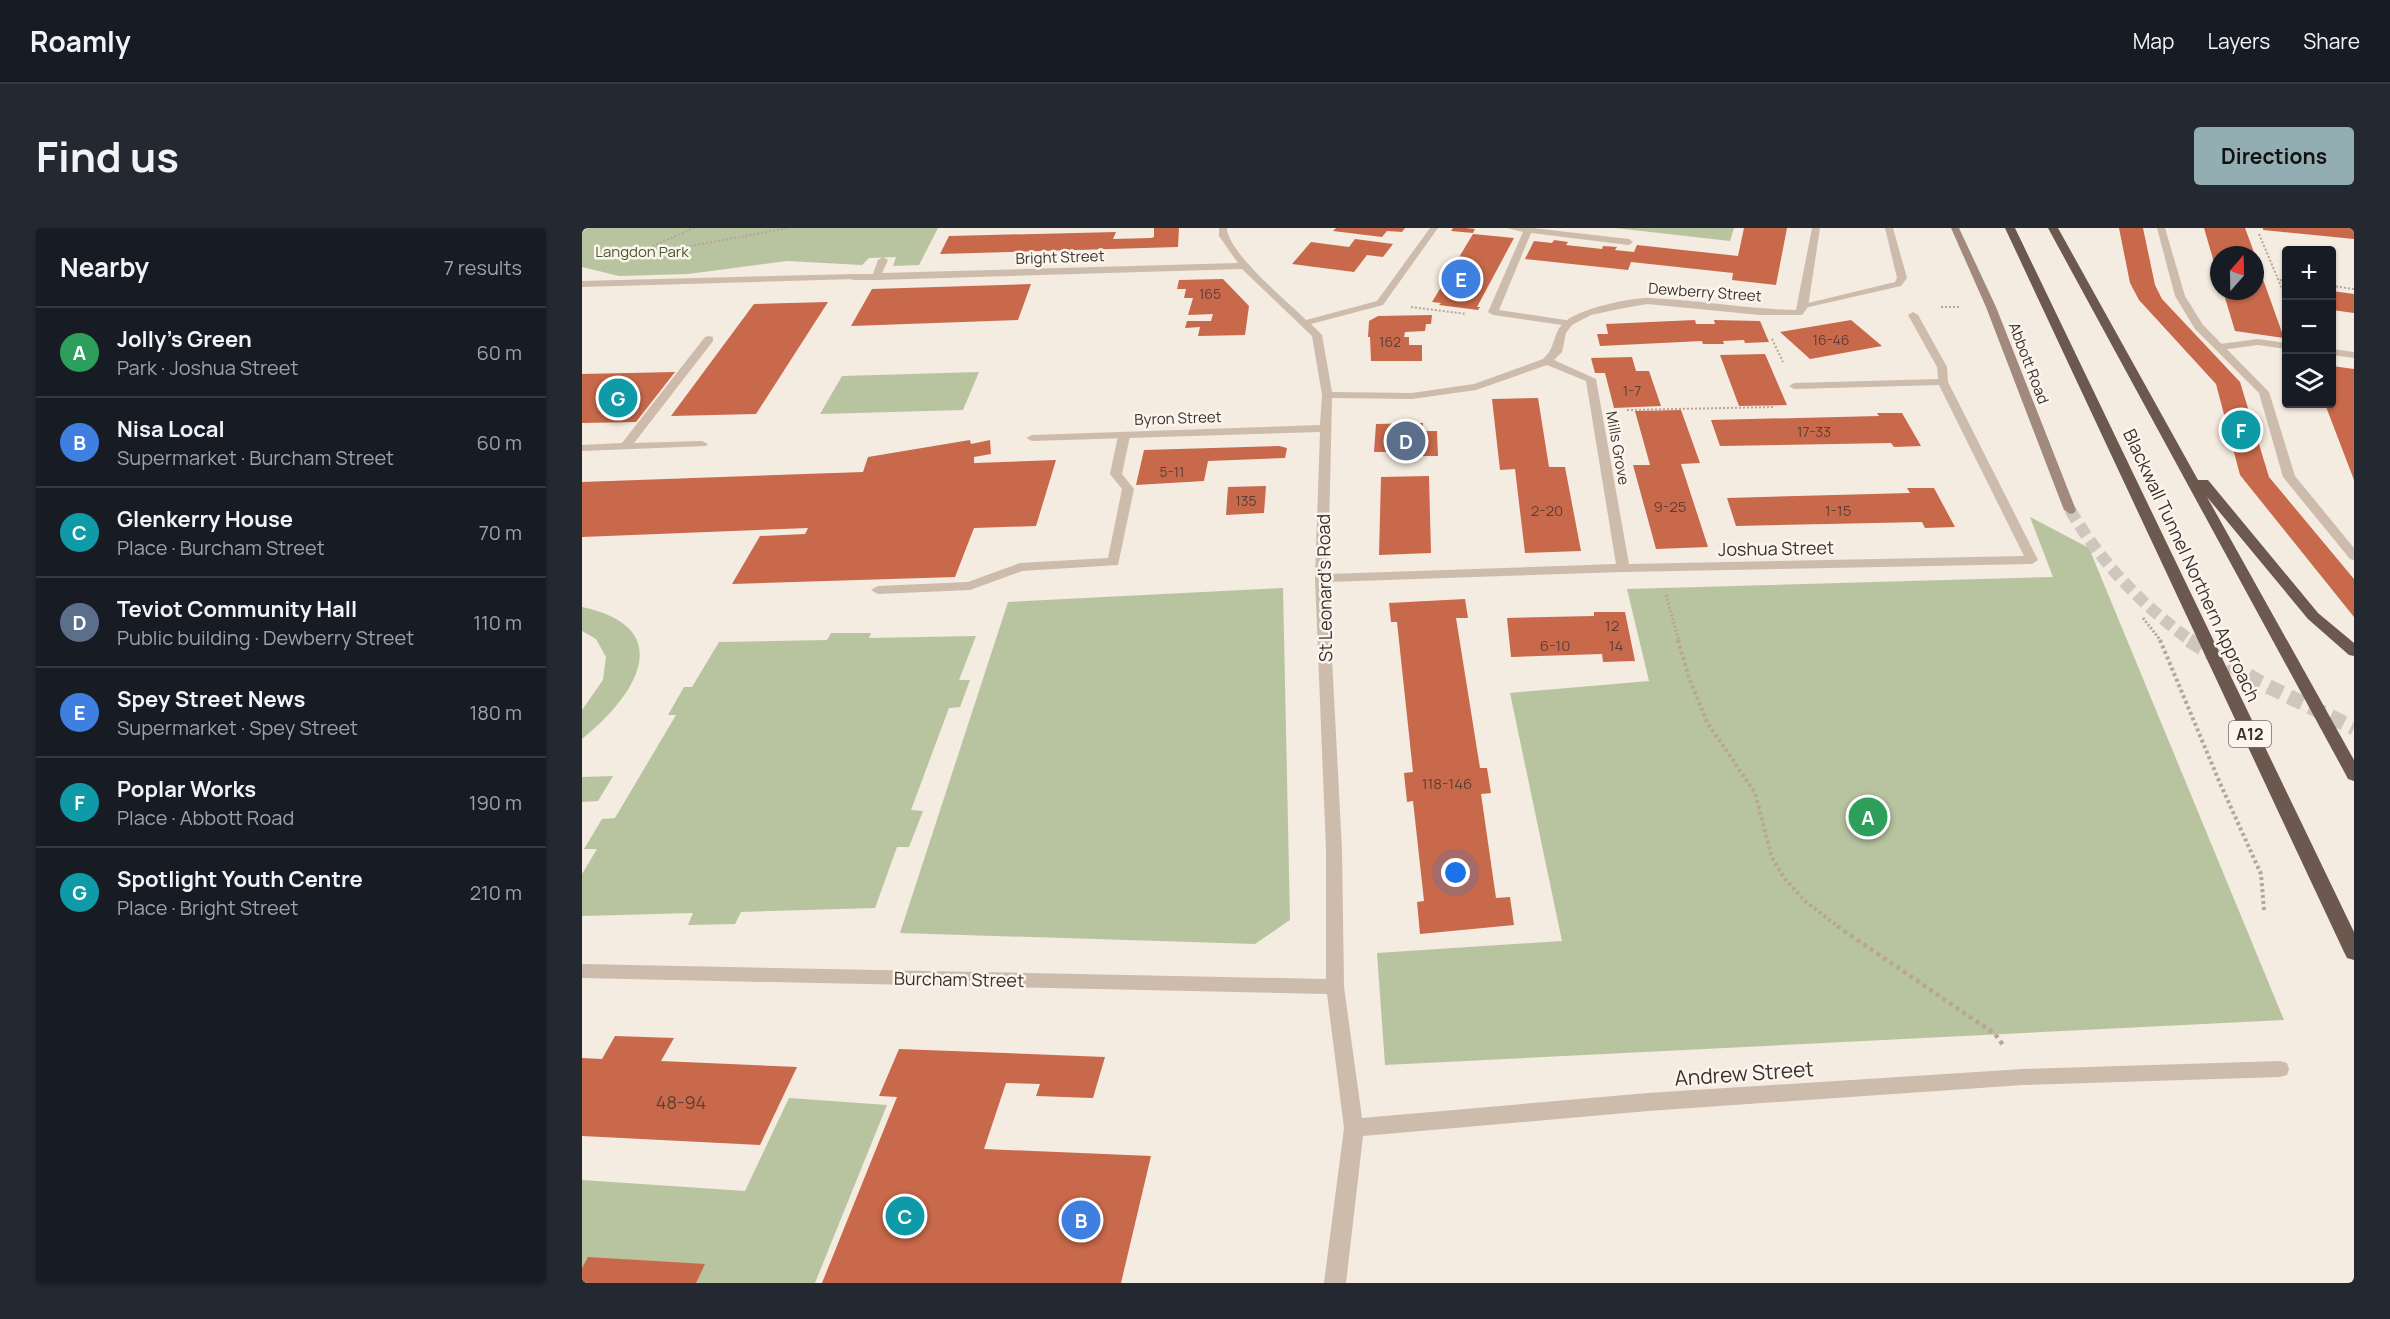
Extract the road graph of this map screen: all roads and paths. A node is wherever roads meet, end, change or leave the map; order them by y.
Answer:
1 (694, 228) edge
2 (788, 228) edge
3 (1223, 228) edge
4 (1434, 228) edge
5 (1511, 228) edge
6 (1599, 228) edge
7 (1816, 228) edge
8 (1889, 228) edge
9 (1955, 228) edge
10 (2010, 228) edge
11 (2053, 228) edge
12 (2161, 228) edge
13 (1528, 230) junction
14 (2259, 234) dead end
15 (1595, 238) junction
16 (1629, 242) dead end
17 (633, 254) junction
18 (625, 256) dead end
19 (883, 260) dead end
20 (1244, 266) junction
21 (876, 277) junction
22 (2280, 280) joint
23 (582, 284) edge
24 (2282, 286) edge
25 (2336, 287) edge
26 (2354, 289) edge
27 (1380, 303) junction
28 (1803, 307) junction
29 (1493, 312) junction
30 (1760, 312) junction
31 (1913, 315) dead end
32 (1305, 323) junction
33 (1569, 323) junction
34 (709, 339) dead end
35 (2282, 345) edge
36 (2220, 347) junction
37 (2336, 353) edge
38 (2354, 355) edge
39 (1547, 361) junction
40 (1943, 382) junction
41 (1794, 386) junction
42 (1327, 395) junction
43 (1596, 411) junction
44 (1325, 428) junction
45 (1124, 436) junction
46 (1032, 438) dead end
47 (702, 444) dead end
48 (626, 446) junction
49 (582, 448) edge
50 (2176, 449) junction
51 (2070, 510) tunnel mouth
52 (2354, 556) edge
53 (1623, 568) junction
54 (1658, 569) junction
55 (1322, 578) junction
56 (878, 590) dead end
57 (2143, 618) dead end
58 (2354, 651) edge
59 (2354, 775) edge
60 (2264, 910) dead end
61 (2354, 952) edge
62 (582, 971) edge
63 (1335, 987) junction
64 (2280, 1069) dead end
65 (2023, 1077) junction
66 (1354, 1128) junction
67 (1335, 1283) edge

1 - 17 path
2 - 17 path
3 - 20 street, St Leonard's Road
4 - 27 street
5 - 13 street
6 - 15 street
7 - 28 street
8 - 28 street
9 - 51 main road, Abbott Road
10 - 61 highway, Blackwall Tunnel Northern Approach / A12
11 - 50 highway, Blackwall Tunnel Northern Approach
12 - 36 street
13 - 15 street
13 - 29 street
14 - 22 path
15 - 16 street
17 - 18 path
19 - 21 street
20 - 21 street, Bright Street
20 - 32 street, St Leonard's Road
21 - 23 street, Bright Street
22 - 24 path
25 - 26 path
27 - 29 path
27 - 32 street
28 - 30 street, Dewberry Street
29 - 33 street
30 - 33 street, Dewberry Street
30 - 41 path
31 - 40 street, Joshua Street
32 - 42 street, St Leonard's Road
33 - 39 street
34 - 48 street
35 - 36 street
36 - 52 street
37 - 38 street
39 - 42 street
39 - 43 street, Mills Grove
40 - 41 street
40 - 54 street, Joshua Street
41 - 43 path
42 - 44 street, St Leonard's Road
43 - 53 street, Mills Grove
44 - 45 street, Byron Street
44 - 55 street, St Leonard's Road
45 - 46 street, Byron Street
45 - 56 street
47 - 48 street
48 - 49 street
50 - 58 highway
50 - 59 highway, Blackwall Tunnel Northern Approach
53 - 54 street, Joshua Street
53 - 55 street, Joshua Street
54 - 65 path
55 - 63 street, St Leonard's Road
57 - 60 path
62 - 63 street, Burcham Street
63 - 66 street
64 - 65 street, Andrew Street
65 - 66 street, Andrew Street
66 - 67 street

